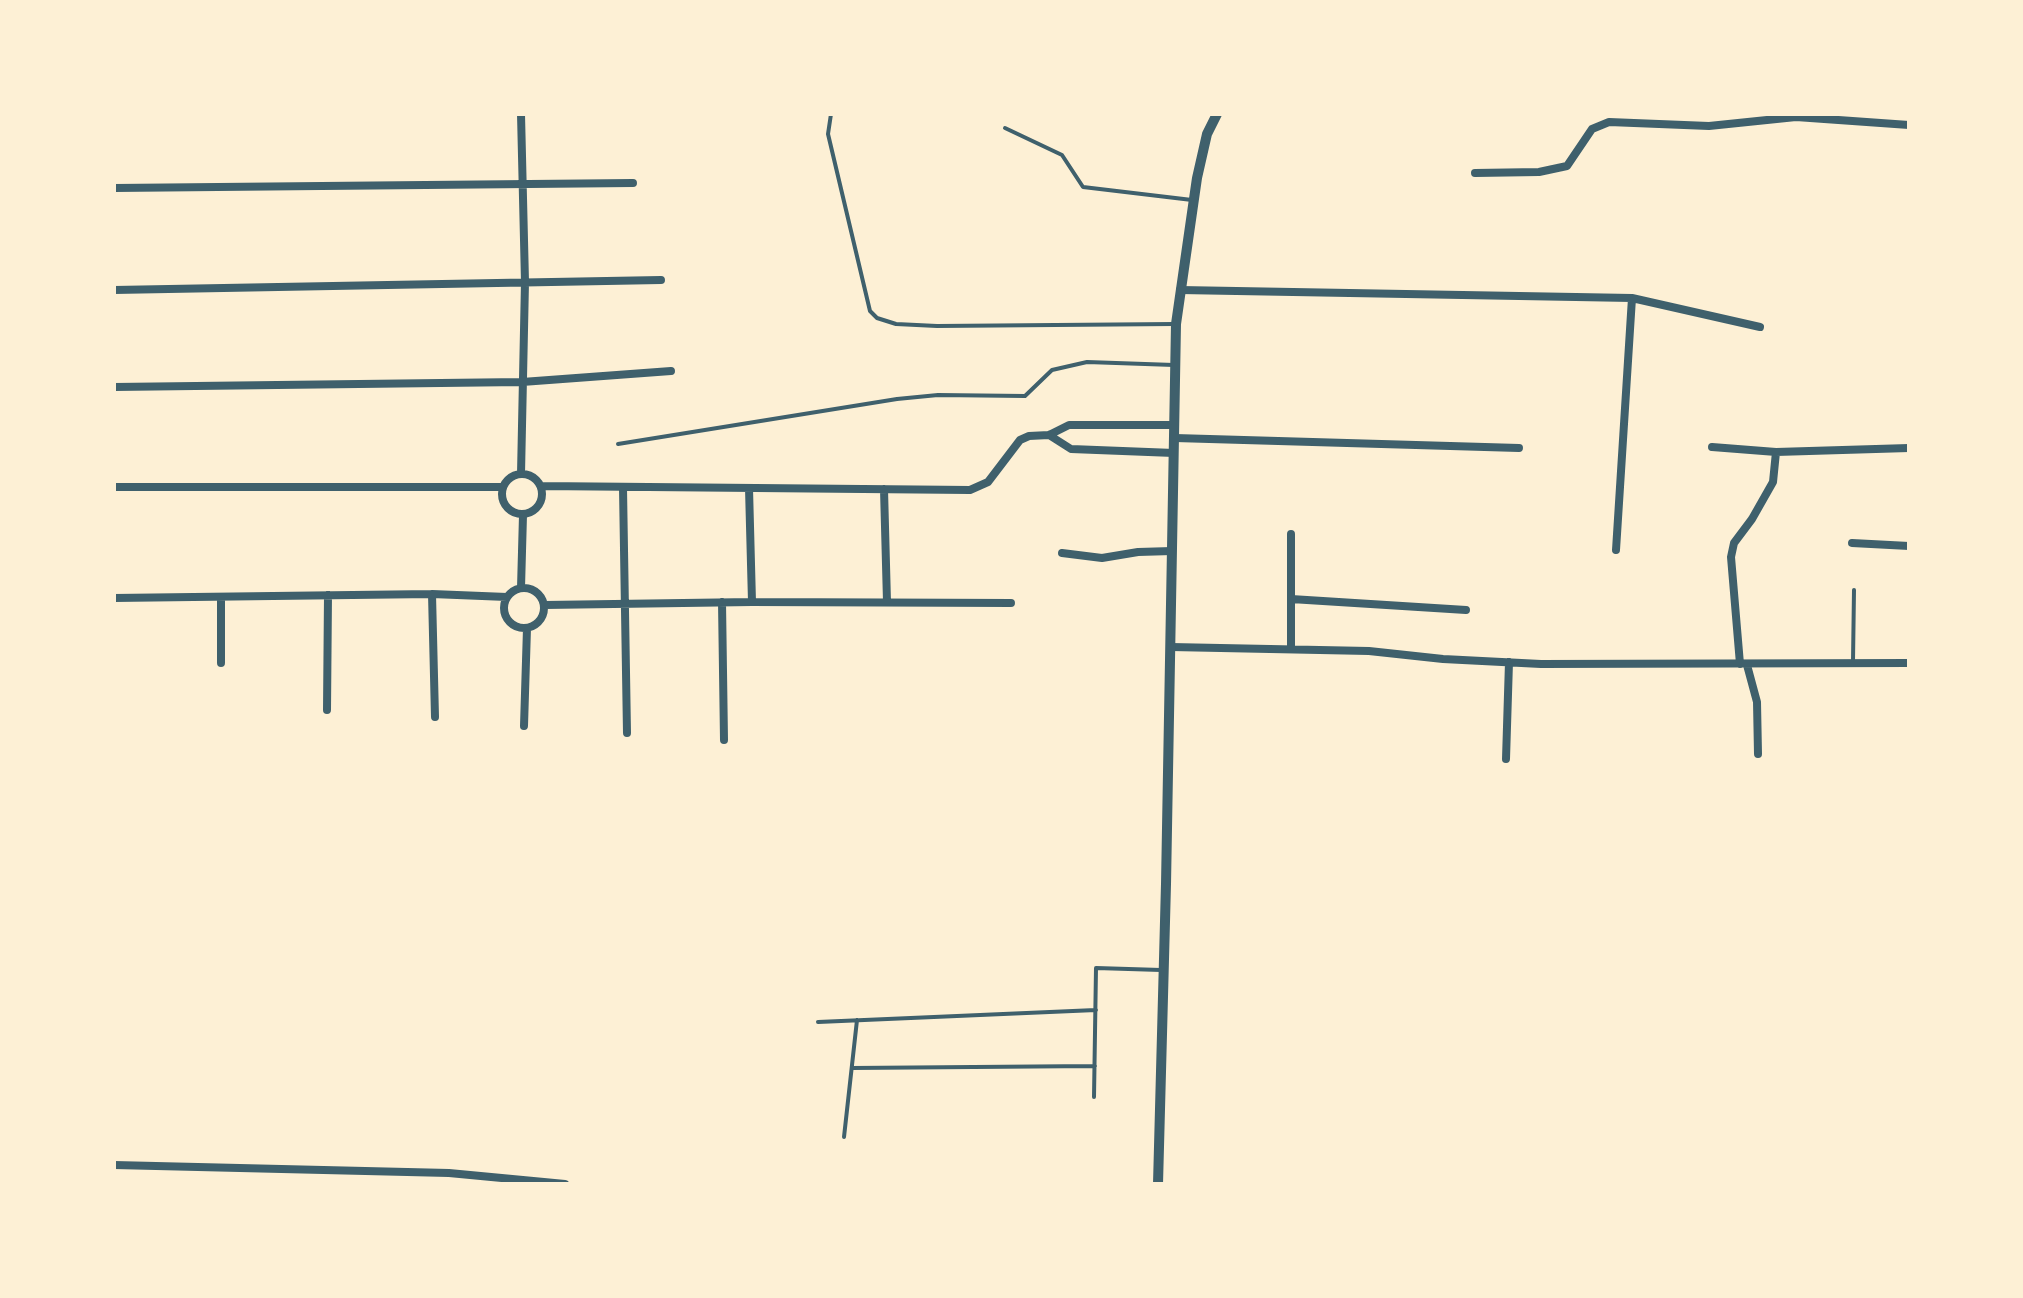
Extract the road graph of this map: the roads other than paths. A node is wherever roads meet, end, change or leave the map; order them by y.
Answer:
1 (521, 114) edge
2 (831, 114) edge
3 (1217, 114) edge
4 (1909, 125) edge
5 (1005, 128) dead end
6 (1475, 173) dead end
7 (523, 183) junction
8 (633, 183) dead end
9 (114, 188) edge
10 (1192, 200) junction
11 (661, 280) dead end
12 (525, 282) junction
13 (114, 290) edge
14 (1180, 290) junction
15 (1632, 298) junction
16 (1176, 324) junction
17 (1760, 327) dead end
18 (1176, 365) junction
19 (671, 371) dead end
20 (522, 382) junction
21 (114, 387) edge
22 (1175, 425) junction
23 (1049, 435) junction
24 (1175, 438) junction
25 (618, 444) dead end
26 (1712, 447) dead end
27 (1519, 448) dead end
28 (1909, 448) edge
29 (1776, 452) junction
30 (1174, 453) junction
31 (521, 474) junction
32 (541, 486) junction
33 (114, 487) edge
34 (503, 487) junction
35 (623, 488) junction
36 (749, 488) junction
37 (884, 489) junction
38 (523, 515) junction
39 (1291, 534) dead end
40 (1852, 543) dead end
41 (1909, 546) edge
42 (1616, 550) dead end
43 (1172, 551) junction
44 (1062, 553) dead end
45 (521, 588) junction
46 (1854, 590) dead end
47 (432, 594) junction
48 (328, 595) junction
49 (221, 597) junction
50 (507, 597) junction
51 (114, 598) edge
52 (1291, 599) junction
53 (722, 602) junction
54 (752, 602) junction
55 (887, 602) junction
56 (1011, 603) dead end
57 (626, 604) junction
58 (545, 605) junction
59 (1466, 610) dead end
60 (527, 628) junction
61 (1171, 647) junction
62 (1291, 649) junction
63 (1509, 662) junction
64 (221, 663) dead end
65 (1853, 663) junction
66 (1909, 663) edge
67 (1743, 664) junction
68 (327, 710) dead end
69 (435, 717) dead end
70 (524, 726) dead end
71 (627, 733) dead end
72 (724, 740) dead end
73 (1758, 754) dead end
74 (1506, 759) dead end
75 (1164, 970) junction
76 (1096, 1010) junction
77 (857, 1020) junction
78 (818, 1022) dead end
79 (1095, 1066) junction
80 (852, 1068) junction
81 (1094, 1097) dead end
82 (844, 1137) dead end
83 (114, 1165) edge
84 (449, 1173) junction
85 (448, 1184) edge
86 (565, 1184) edge
87 (1158, 1184) edge

1 - 7 street
2 - 16 lane
3 - 10 street
4 - 6 street
5 - 10 lane
7 - 8 street
7 - 9 street
7 - 12 street
10 - 14 street
11 - 12 street
12 - 13 street
12 - 20 street
14 - 15 street
14 - 16 street
15 - 17 street
15 - 42 street
16 - 18 street
18 - 22 street
18 - 25 lane
19 - 20 street
20 - 21 street
20 - 31 street
22 - 23 street
22 - 24 street
23 - 30 street
23 - 37 street
24 - 27 street
24 - 30 street
26 - 29 street
28 - 29 street
29 - 67 street
30 - 43 street
31 - 32 street
31 - 34 street
32 - 35 street
32 - 38 street
33 - 34 street
34 - 38 street
35 - 36 street
35 - 57 street
36 - 37 street
36 - 54 street
37 - 55 street
38 - 45 street
39 - 52 street
40 - 41 street
43 - 44 street
43 - 61 street
45 - 50 street
45 - 58 street
46 - 65 lane
47 - 48 street
47 - 50 street
47 - 69 street
48 - 49 street
48 - 68 street
49 - 51 street
49 - 64 street
50 - 60 street
52 - 59 street
52 - 62 street
53 - 54 street
53 - 57 street
53 - 72 street
54 - 55 street
55 - 56 street
57 - 58 street
57 - 71 street
58 - 60 street
60 - 70 street
61 - 62 street
61 - 75 street
62 - 63 street
63 - 67 street
63 - 74 street
65 - 66 street
65 - 67 street
67 - 73 street
75 - 76 lane
75 - 87 street
76 - 77 lane
76 - 79 lane
77 - 78 lane
77 - 80 lane
79 - 80 lane
79 - 81 lane
80 - 82 lane
83 - 84 street
84 - 85 street
84 - 86 street

